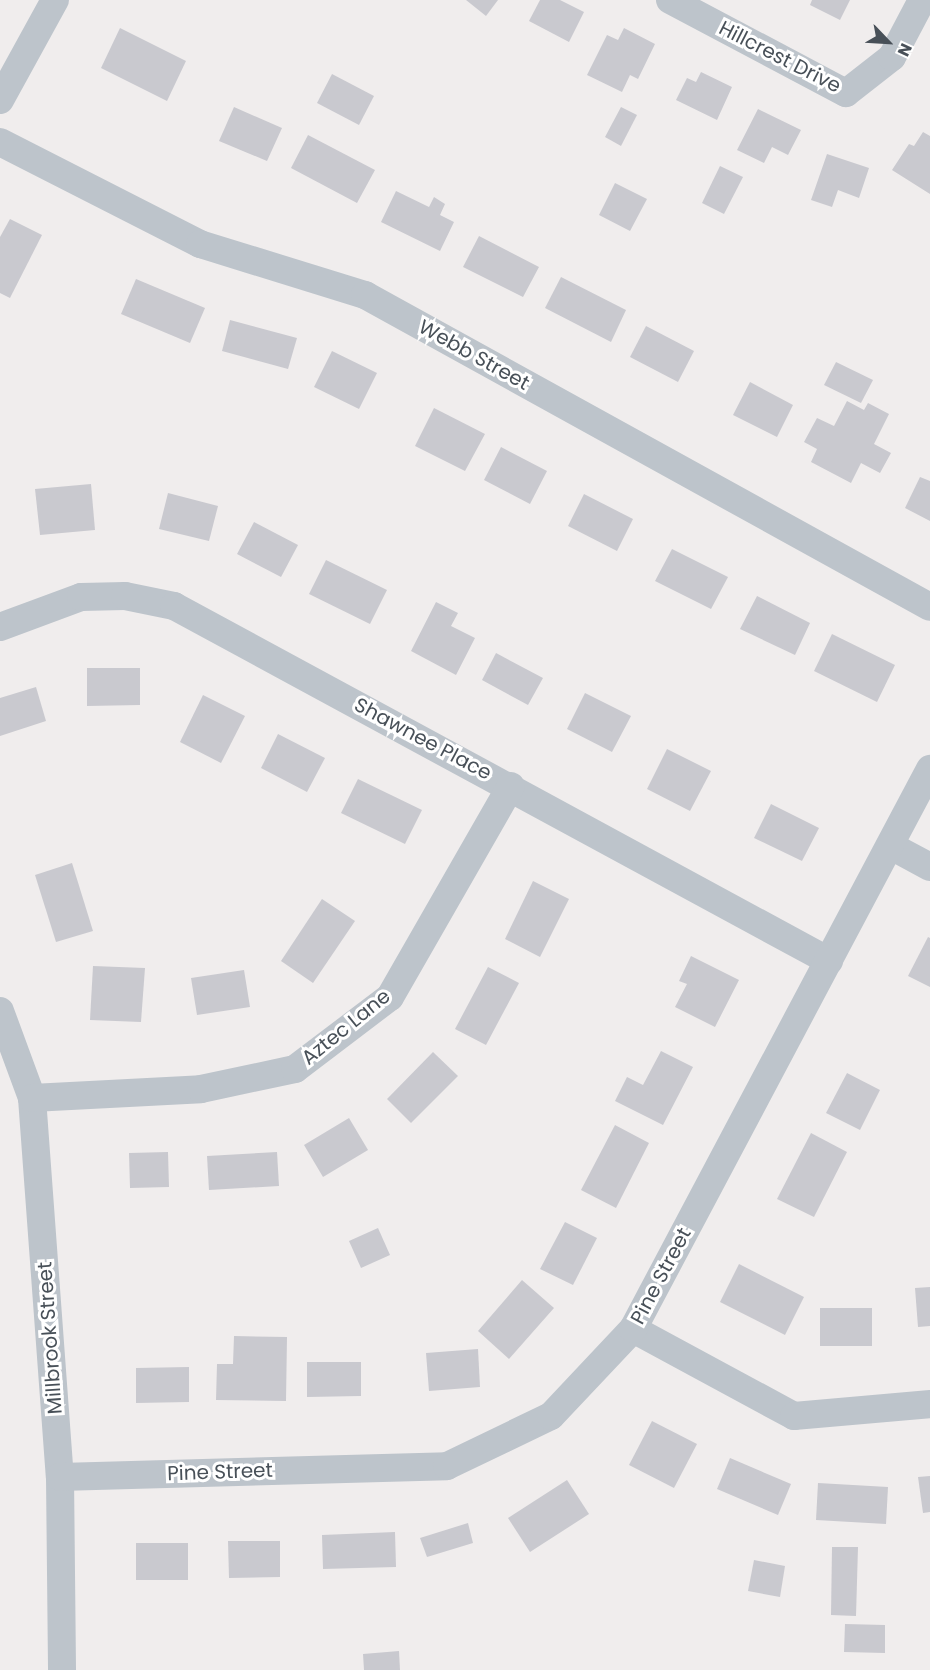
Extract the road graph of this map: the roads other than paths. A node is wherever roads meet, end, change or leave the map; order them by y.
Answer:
1 (55, 0) edge
2 (670, 0) edge
3 (922, 0) edge
4 (0, 100) edge
5 (0, 142) edge
6 (930, 607) edge
7 (0, 627) edge
8 (930, 769) edge
9 (511, 786) junction
10 (891, 846) junction
11 (930, 867) edge
12 (829, 961) junction
13 (0, 1011) edge
14 (32, 1098) junction
15 (633, 1329) junction
16 (930, 1404) edge
17 (60, 1477) junction
18 (62, 1670) edge

1 - 4 street
2 - 3 street, Hillcrest Drive
5 - 6 street, Webb Street
7 - 9 street, Shawnee Place
8 - 10 street, Pine Street
9 - 12 street, Shawnee Place
9 - 14 street, Aztec Lane
10 - 11 street
10 - 12 street, Pine Street
12 - 15 street, Pine Street
13 - 14 street, Millbrook Street
14 - 17 street, Millbrook Street
15 - 16 street
15 - 17 street, Pine Street
17 - 18 street, Millbrook Street

